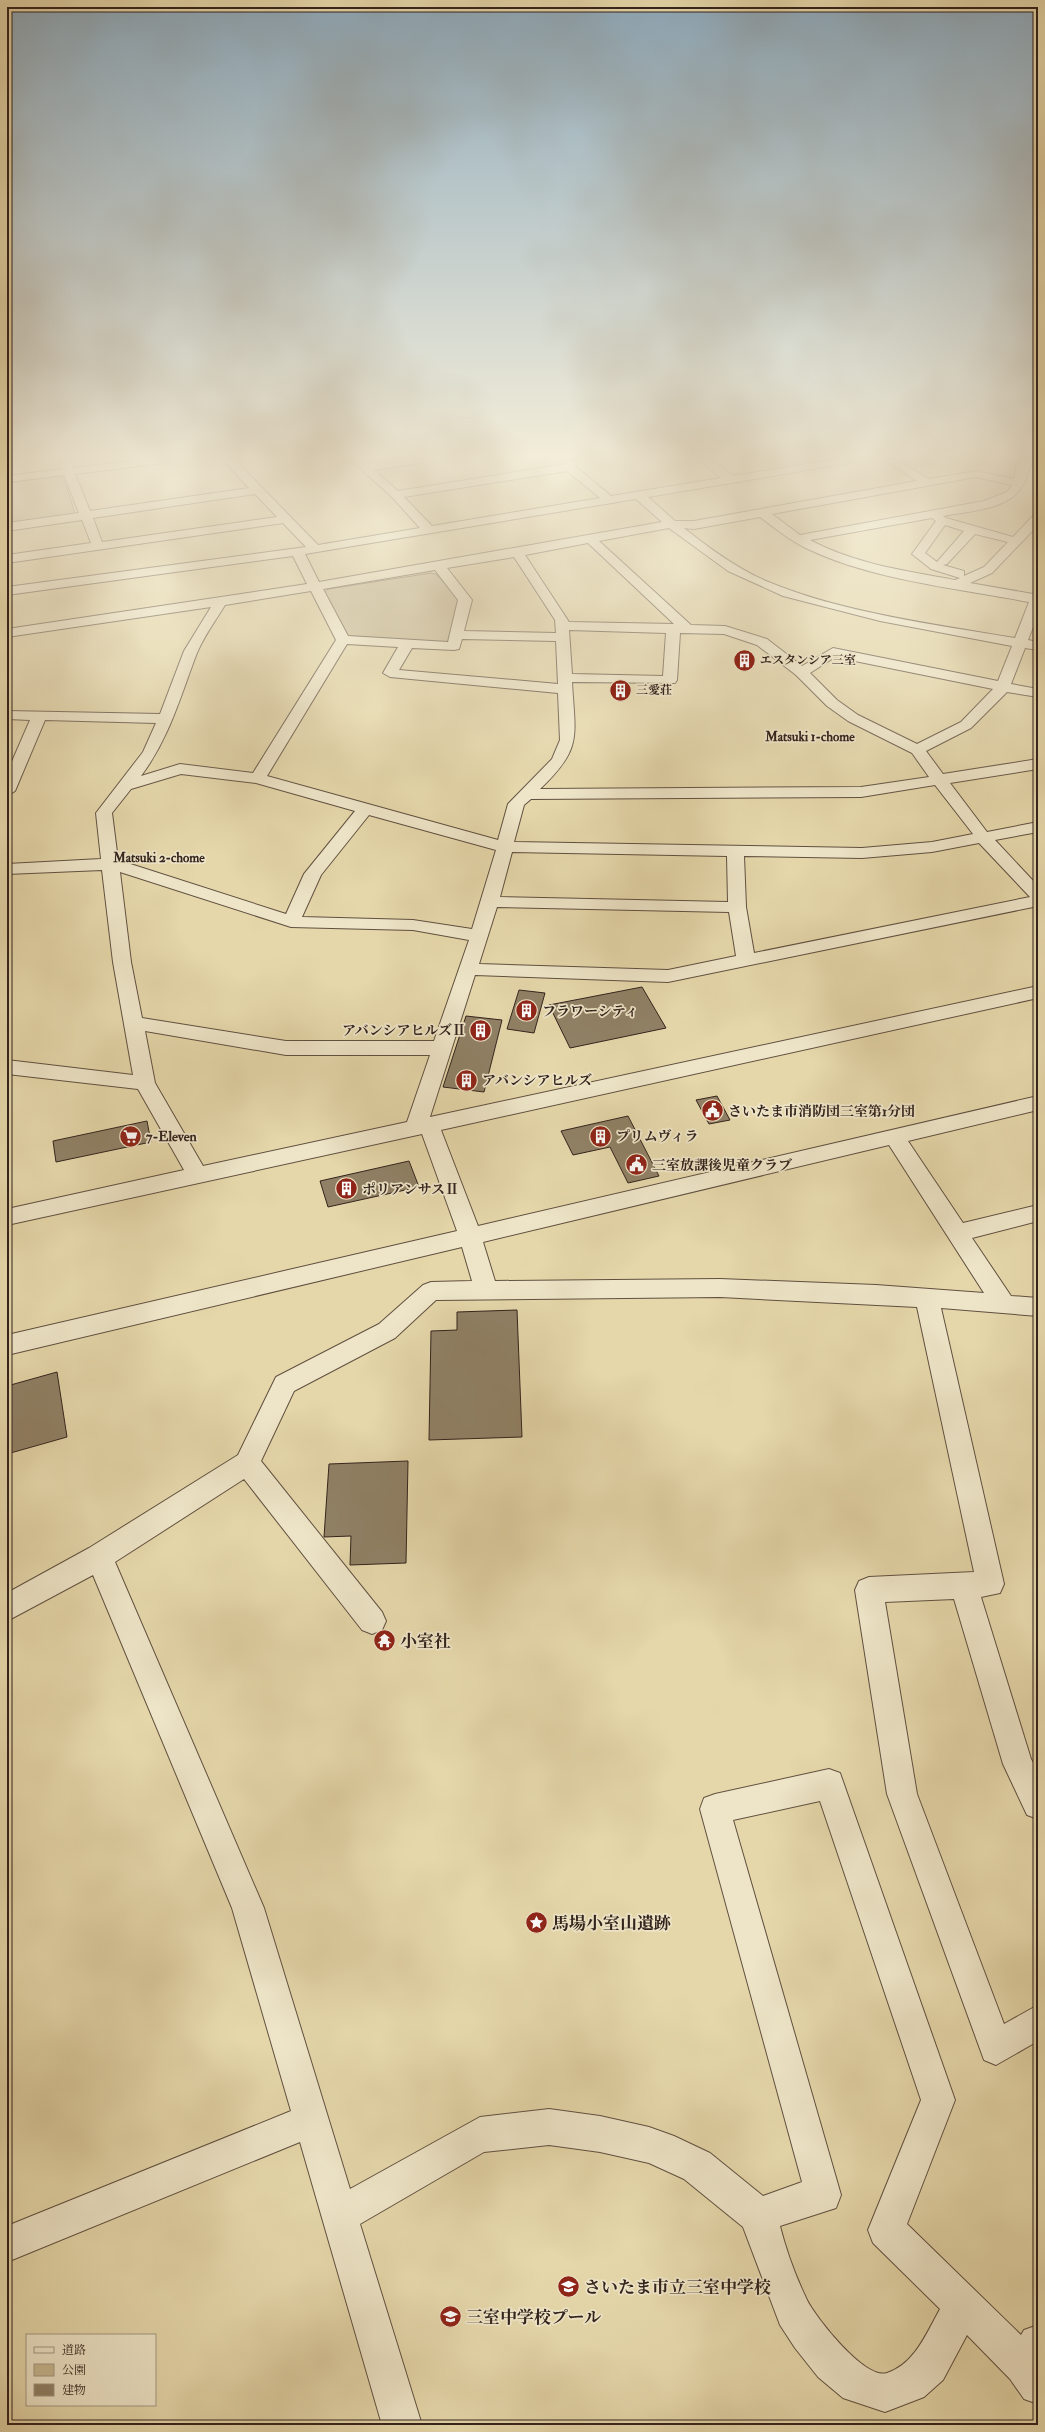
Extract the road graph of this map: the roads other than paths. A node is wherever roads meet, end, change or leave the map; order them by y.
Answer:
1 (137, 573) edge
2 (309, 573) edge
3 (399, 573) edge
4 (444, 573) edge
5 (531, 573) edge
6 (624, 573) edge
7 (743, 573) edge
8 (900, 573) edge
9 (956, 573) edge
10 (980, 573) edge
11 (969, 578) junction
12 (956, 584) junction
13 (316, 587) junction
14 (7, 591) edge
15 (1038, 598) edge
16 (220, 602) junction
17 (679, 628) junction
18 (7, 632) edge
19 (563, 632) junction
20 (456, 635) junction
21 (343, 640) junction
22 (1019, 643) junction
23 (407, 644) junction
24 (1038, 646) edge
25 (801, 672) junction
26 (564, 683) junction
27 (1003, 687) junction
28 (1038, 693) edge
29 (7, 715) edge
30 (39, 717) junction
31 (165, 720) junction
32 (917, 750) junction
33 (1038, 764) edge
34 (10, 776) edge
35 (258, 778) junction
36 (940, 780) junction
37 (126, 785) junction
38 (7, 791) edge
39 (527, 794) junction
40 (365, 809) junction
41 (1038, 827) edge
42 (983, 837) junction
43 (505, 847) junction
44 (735, 852) junction
45 (112, 864) junction
46 (7, 869) edge
47 (1038, 896) edge
48 (1038, 900) edge
49 (490, 902) junction
50 (737, 907) junction
51 (291, 922) junction
52 (479, 936) junction
53 (746, 959) junction
54 (468, 969) junction
55 (1038, 992) edge
56 (132, 1022) junction
57 (442, 1048) junction
58 (7, 1066) edge
59 (145, 1083) junction
60 (1038, 1103) edge
61 (423, 1125) junction
62 (894, 1136) junction
63 (197, 1174) junction
64 (1038, 1213) edge
65 (7, 1217) edge
66 (957, 1234) junction
67 (470, 1235) junction
68 (486, 1291) junction
69 (927, 1297) junction
70 (1003, 1303) junction
71 (1038, 1307) edge
72 (7, 1345) edge
73 (247, 1463) junction
74 (99, 1557) junction
75 (964, 1585) junction
76 (7, 1608) edge
77 (372, 1622) dead end
78 (1038, 1804) edge
79 (1038, 2022) edge
80 (311, 2120) junction
81 (340, 2215) junction
82 (759, 2216) junction
83 (7, 2244) edge
84 (962, 2306) junction
85 (1033, 2365) edge
86 (402, 2425) edge

1 - 14 street
2 - 13 street
3 - 13 street
4 - 20 street
5 - 19 street
6 - 17 street
7 - 22 street
8 - 12 street
9 - 11 street
10 - 11 street
11 - 12 street
12 - 15 street
13 - 16 street
13 - 21 street
15 - 22 street
16 - 18 street
16 - 31 street
17 - 19 street
17 - 25 street
17 - 26 street
19 - 20 street
19 - 26 street
20 - 23 street
21 - 23 street
21 - 35 street
22 - 24 street
22 - 27 street
23 - 26 street
25 - 27 street
25 - 32 street
26 - 39 street
27 - 28 street
27 - 32 street
29 - 30 street
30 - 31 street
30 - 34 street
31 - 37 street
32 - 36 street
33 - 36 street
34 - 38 street
35 - 37 street
35 - 40 street
36 - 39 street
36 - 42 street
37 - 45 street
39 - 43 street
40 - 43 street
40 - 51 street
41 - 42 street
42 - 44 street
42 - 47 street
43 - 44 street
43 - 49 street
44 - 50 street
45 - 46 street
45 - 51 street
45 - 56 street
48 - 53 street
49 - 50 street
49 - 52 street
50 - 53 street
51 - 52 street
52 - 54 street
53 - 54 street
54 - 57 street
55 - 61 street
56 - 57 street
56 - 59 street
57 - 61 street
58 - 59 street
59 - 63 street
60 - 62 street
61 - 63 street
61 - 67 street
62 - 66 street
62 - 67 street
63 - 65 street
64 - 66 street
66 - 70 street
67 - 68 street
67 - 72 street
68 - 69 street
68 - 73 street
69 - 70 street
69 - 75 street
70 - 71 street
73 - 74 street
73 - 77 street
74 - 76 street
74 - 80 street
75 - 78 street
75 - 79 street
80 - 81 street
80 - 83 street
81 - 82 street
81 - 86 street
82 - 84 street
82 - 84 street
84 - 85 street

